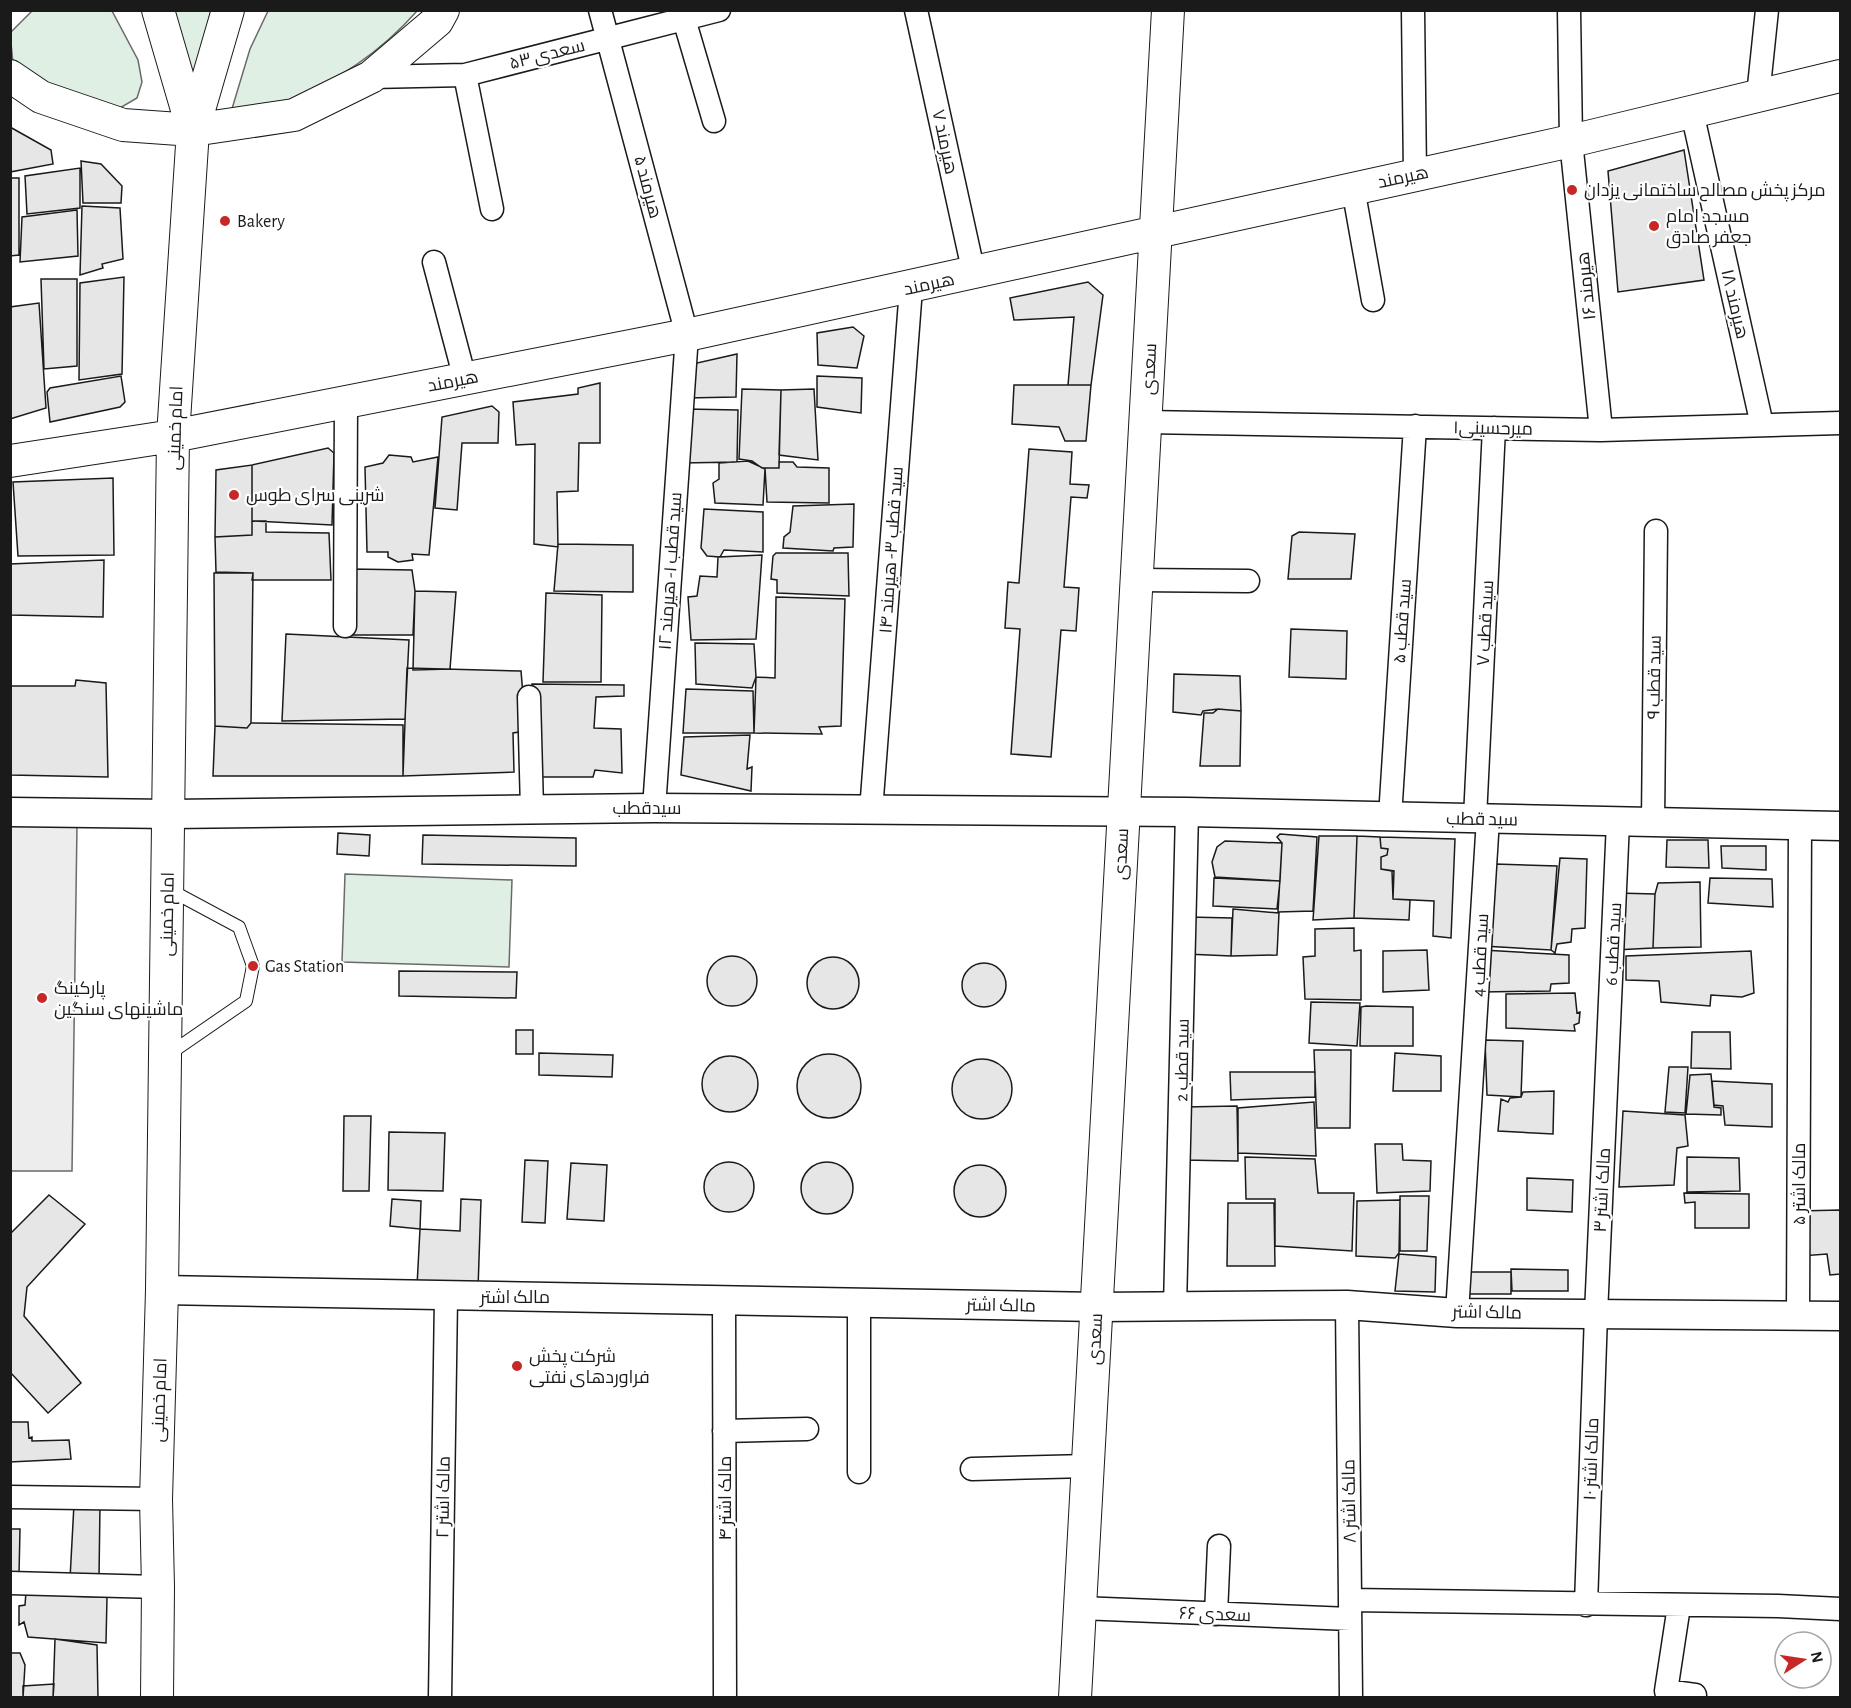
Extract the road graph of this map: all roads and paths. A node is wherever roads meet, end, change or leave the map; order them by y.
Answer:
1 (158, 10) edge
2 (228, 10) edge
3 (443, 10) edge
4 (600, 10) edge
5 (719, 10) edge
6 (916, 10) edge
7 (1168, 10) edge
8 (1413, 10) edge
9 (1569, 10) edge
10 (1767, 10) edge
11 (684, 20) junction
12 (609, 38) junction
13 (465, 75) junction
14 (10, 76) edge
15 (1840, 76) edge
16 (371, 77) junction
17 (1758, 96) junction
18 (1692, 112) junction
19 (714, 121) dead end
20 (193, 130) junction
21 (1571, 141) junction
22 (1415, 175) junction
23 (1353, 188) junction
24 (492, 209) dead end
25 (1156, 231) junction
26 (434, 262) dead end
27 (974, 274) junction
28 (911, 288) junction
29 (1373, 300) dead end
30 (687, 335) junction
31 (465, 379) junction
32 (346, 402) junction
33 (1146, 422) junction
34 (1840, 423) edge
35 (1762, 425) junction
36 (1414, 426) junction
37 (1494, 428) junction
38 (1601, 430) junction
39 (173, 436) junction
40 (10, 461) edge
41 (1656, 531) dead end
42 (1137, 580) junction
43 (1248, 581) dead end
44 (345, 626) dead end
45 (530, 697) dead end
46 (654, 808) junction
47 (532, 809) junction
48 (1124, 811) junction
49 (10, 812) edge
50 (871, 812) junction
51 (1187, 812) junction
52 (170, 814) junction
53 (1390, 817) junction
54 (1481, 818) junction
55 (1618, 822) junction
56 (1653, 822) junction
57 (1800, 825) junction
58 (1840, 826) edge
59 (167, 889) junction
60 (165, 1056) junction
61 (1607, 1067) joint
62 (162, 1290) junction
63 (446, 1297) junction
64 (724, 1298) junction
65 (859, 1301) junction
66 (1347, 1305) junction
67 (1097, 1307) junction
68 (1175, 1307) junction
69 (1457, 1313) junction
70 (1596, 1314) junction
71 (1798, 1315) junction
72 (1840, 1316) edge
73 (807, 1429) dead end
74 (724, 1431) junction
75 (1088, 1466) junction
76 (972, 1469) dead end
77 (859, 1473) dead end
78 (10, 1497) edge
79 (156, 1498) junction
80 (1219, 1546) dead end
81 (10, 1583) edge
82 (158, 1587) junction
83 (1586, 1605) junction
84 (1679, 1606) junction
85 (1080, 1608) junction
86 (1840, 1609) edge
87 (1350, 1610) junction
88 (1216, 1614) junction
89 (1695, 1695) dead end
90 (157, 1698) edge
91 (440, 1698) edge
92 (725, 1698) edge
93 (1075, 1698) edge
94 (1351, 1698) edge

1 - 20 main road, امام خمینی
2 - 20 main road, امام خمینی
3 - 16 main road
4 - 12 street, هیرمند ۵
5 - 11 street, سعدی ۵۳
6 - 27 street, هیرمند ۷
7 - 25 main road, سعدی
8 - 22 street
9 - 21 street, هیرمند ۱۶
10 - 17 street
11 - 12 street, سعدی ۵۳
11 - 19 street
12 - 13 street, سعدی ۵۳
12 - 30 street, هیرمند ۵
13 - 16 street, سعدی ۵۳
13 - 24 street
14 - 20 main road
15 - 17 main road, هیرمند
16 - 20 main road
17 - 18 main road, هیرمند
18 - 21 main road, هیرمند
18 - 35 street, هیرمند ۱۸
20 - 39 main road, امام خمینی
21 - 22 main road, هیرمند
21 - 38 street, هیرمند ۱۶
22 - 23 main road, هیرمند
23 - 25 main road, هیرمند
23 - 29 street
25 - 27 main road, هیرمند
25 - 33 main road, سعدی
26 - 31 street
27 - 28 main road, هیرمند
28 - 30 main road, هیرمند
28 - 50 street, سید قطب ۳- هیرمند ۱۴
30 - 31 main road, هیرمند
30 - 46 street, سید قطب ۱- هیرمند ۱۲
31 - 32 main road, هیرمند
32 - 39 main road, هیرمند
32 - 44 street
33 - 36 street, میرحسینی۱
33 - 42 main road, سعدی
34 - 35 street, میرحسینی۱
35 - 38 street, میرحسینی۱
36 - 37 street, میرحسینی۱
36 - 53 street, سید قطب ۵
37 - 38 street, میرحسینی۱
37 - 54 street, سید قطب ۷
39 - 40 main road, هیرمند
39 - 52 main road, امام خمینی
41 - 56 street, سید قطب ۹
42 - 43 street
42 - 48 main road, سعدی
45 - 47 street
46 - 47 street, سیدقطب
46 - 50 street, سیدقطب
47 - 52 street, سیدقطب
48 - 50 street, سیدقطب
48 - 51 street, سید قطب
48 - 67 main road, سعدی
49 - 52 street, سیدقطب
51 - 53 street, سید قطب
51 - 68 street, سید قطب 2
52 - 59 main road, امام خمینی
53 - 54 street, سید قطب
54 - 55 street, سید قطب
54 - 69 street, سید قطب 4
55 - 56 street, سید قطب
55 - 61 street, سید قطب 6
56 - 57 street, سید قطب
57 - 58 street, سید قطب
57 - 71 street, مالک اشتر ۵
59 - 60 main road, امام خمینی
59 - 60 lane
60 - 62 main road, امام خمینی
61 - 70 street, مالک اشتر ۳
62 - 63 street, مالک اشتر
62 - 79 main road, امام خمینی
63 - 64 street, مالک اشتر
63 - 91 street, مالک اشتر ۲
64 - 65 street, مالک اشتر
64 - 74 street, مالک اشتر ۴
65 - 67 street, مالک اشتر
65 - 77 street
66 - 68 street, مالک اشتر
66 - 69 street, مالک اشتر
66 - 87 street, مالک اشتر ۸
67 - 68 street, مالک اشتر
67 - 75 main road, سعدی
69 - 70 street, مالک اشتر
70 - 71 street, مالک اشتر
70 - 83 street, مالک اشتر ۱۰
71 - 72 street, مالک اشتر
73 - 74 street
74 - 92 street, مالک اشتر ۴
75 - 76 street
75 - 85 main road, سعدی
78 - 79 street
79 - 82 main road, امام خمینی
80 - 88 street
81 - 82 street
82 - 90 main road, امام خمینی
83 - 84 street, سعدی ۶۶
83 - 87 street, سعدی ۶۶
84 - 86 street
84 - 89 street
85 - 88 street, سعدی ۶۶
85 - 93 main road, سعدی
87 - 88 street, سعدی ۶۶
87 - 94 street, مالک اشتر ۸

